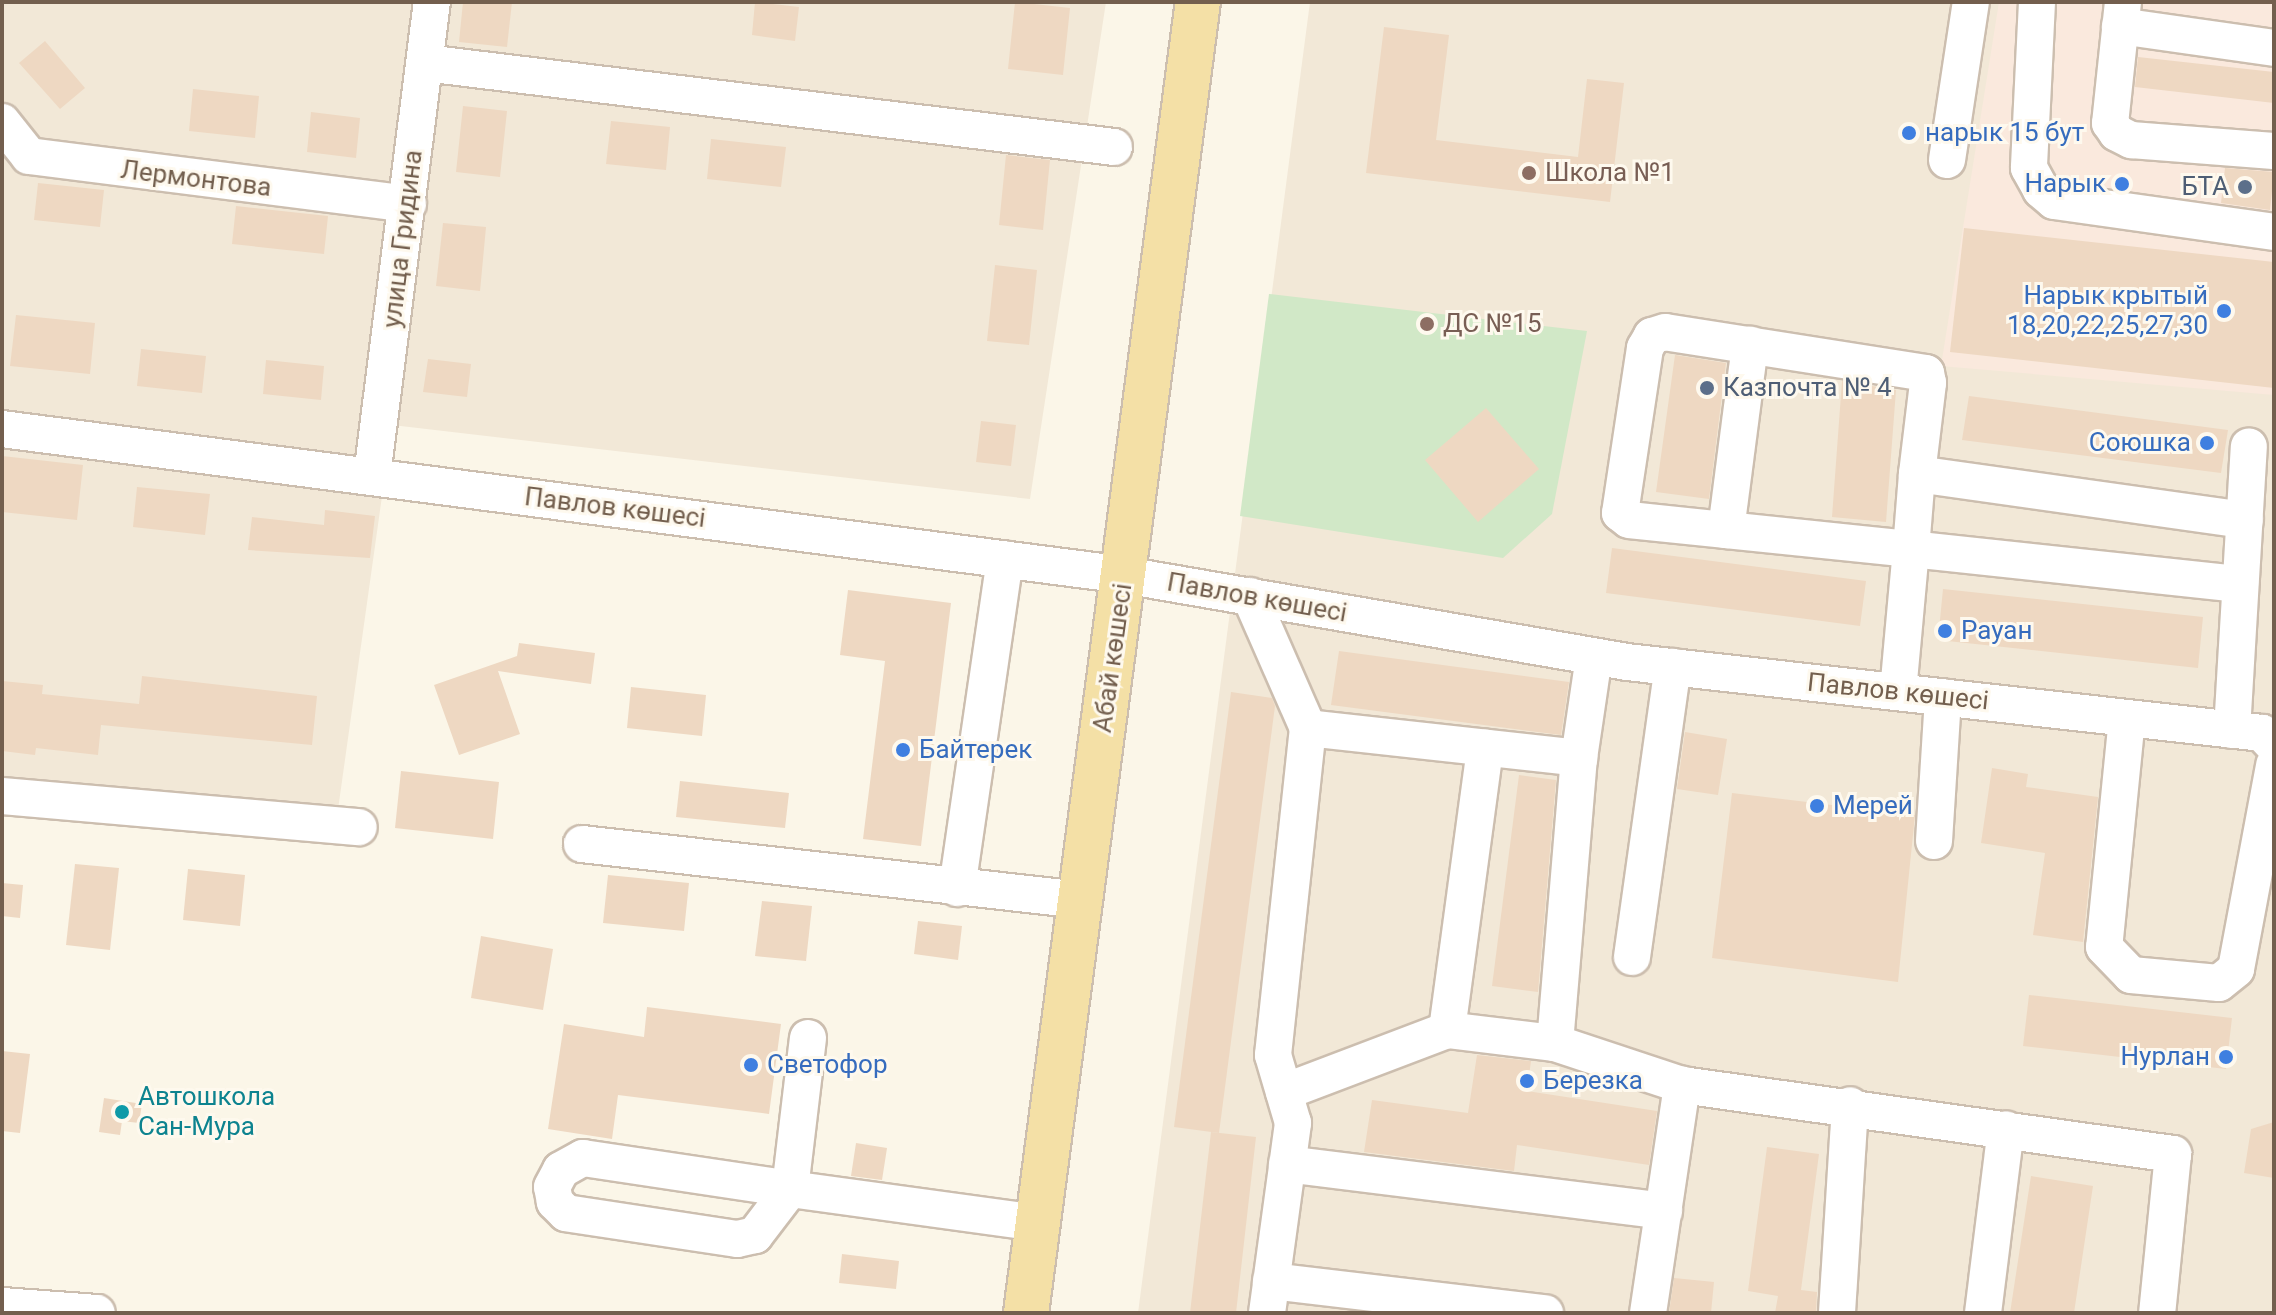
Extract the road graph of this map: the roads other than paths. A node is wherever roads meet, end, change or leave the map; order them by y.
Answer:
1 (432, 2) edge
2 (1198, 2) edge
3 (1971, 2) edge
4 (2037, 2) edge
5 (2121, 14) edge
6 (2274, 48) edge
7 (425, 63) junction
8 (2, 122) edge
9 (1114, 147) dead end
10 (2274, 151) edge
11 (1947, 160) dead end
12 (408, 204) junction
13 (2274, 232) edge
14 (1750, 345) junction
15 (2, 429) edge
16 (2249, 447) dead end
17 (1917, 474) junction
18 (372, 476) junction
19 (2245, 520) junction
20 (1726, 530) junction
21 (1911, 549) junction
22 (1005, 559) junction
23 (1124, 575) junction
24 (2240, 584) junction
25 (1250, 596) junction
26 (1594, 657) junction
27 (1673, 667) junction
28 (1898, 692) junction
29 (1943, 697) junction
30 (2127, 718) junction
31 (1308, 728) junction
32 (2232, 730) junction
33 (1485, 748) junction
34 (2273, 750) edge
35 (1579, 758) junction
36 (2, 796) edge
37 (359, 827) dead end
38 (1934, 841) dead end
39 (582, 844) dead end
40 (957, 888) junction
41 (1081, 900) junction
42 (1632, 957) dead end
43 (1447, 1030) junction
44 (808, 1038) dead end
45 (1555, 1043) junction
46 (1682, 1085) junction
47 (1284, 1092) junction
48 (1850, 1105) junction
49 (2006, 1129) junction
50 (1287, 1164) junction
51 (790, 1189) junction
52 (1664, 1211) junction
53 (1038, 1223) junction
54 (1269, 1297) edge
55 (2, 1306) edge
56 (97, 1313) edge
57 (1026, 1313) edge
58 (1545, 1313) edge
59 (1648, 1313) edge
60 (1837, 1313) edge
61 (1983, 1313) edge
62 (2157, 1313) edge

1 - 7 street, улица Гридина
2 - 23 main road, Абай көшесі
3 - 11 street
4 - 13 street
5 - 6 street
5 - 10 street
7 - 9 street
7 - 12 street, улица Гридина
8 - 12 street, Лермонтова
12 - 18 street, улица Гридина
14 - 17 street
14 - 20 street
14 - 20 street
15 - 18 street, Павлов көшесі
16 - 19 street
17 - 19 street
17 - 21 street
18 - 22 street, Павлов көшесі
19 - 24 street
20 - 21 street
21 - 24 street
21 - 28 street
22 - 23 street, Павлов көшесі
22 - 40 street
23 - 25 street, Павлов көшесі
23 - 41 main road, Абай көшесі
24 - 32 street
25 - 26 street, Павлов көшесі
25 - 31 street
26 - 27 street, Павлов көшесі
26 - 35 street
27 - 28 street, Павлов көшесі
27 - 42 street
28 - 29 street, Павлов көшесі
29 - 30 street, Павлов көшесі
29 - 38 street
30 - 32 street, Павлов көшесі
30 - 34 street
31 - 33 street
31 - 47 street
32 - 34 street, Павлов көшесі
33 - 35 street
33 - 43 street
35 - 45 street
36 - 37 street
39 - 40 street
40 - 41 street
41 - 53 main road, Абай көшесі
43 - 45 street
43 - 47 street
44 - 51 street
45 - 46 street
46 - 48 street
46 - 52 street
47 - 50 street
48 - 49 street
48 - 60 street
49 - 61 street
49 - 62 street
50 - 52 street
50 - 54 street
51 - 51 street
51 - 53 street
52 - 59 street
53 - 57 main road, Абай көшесі
54 - 58 street
55 - 56 street

